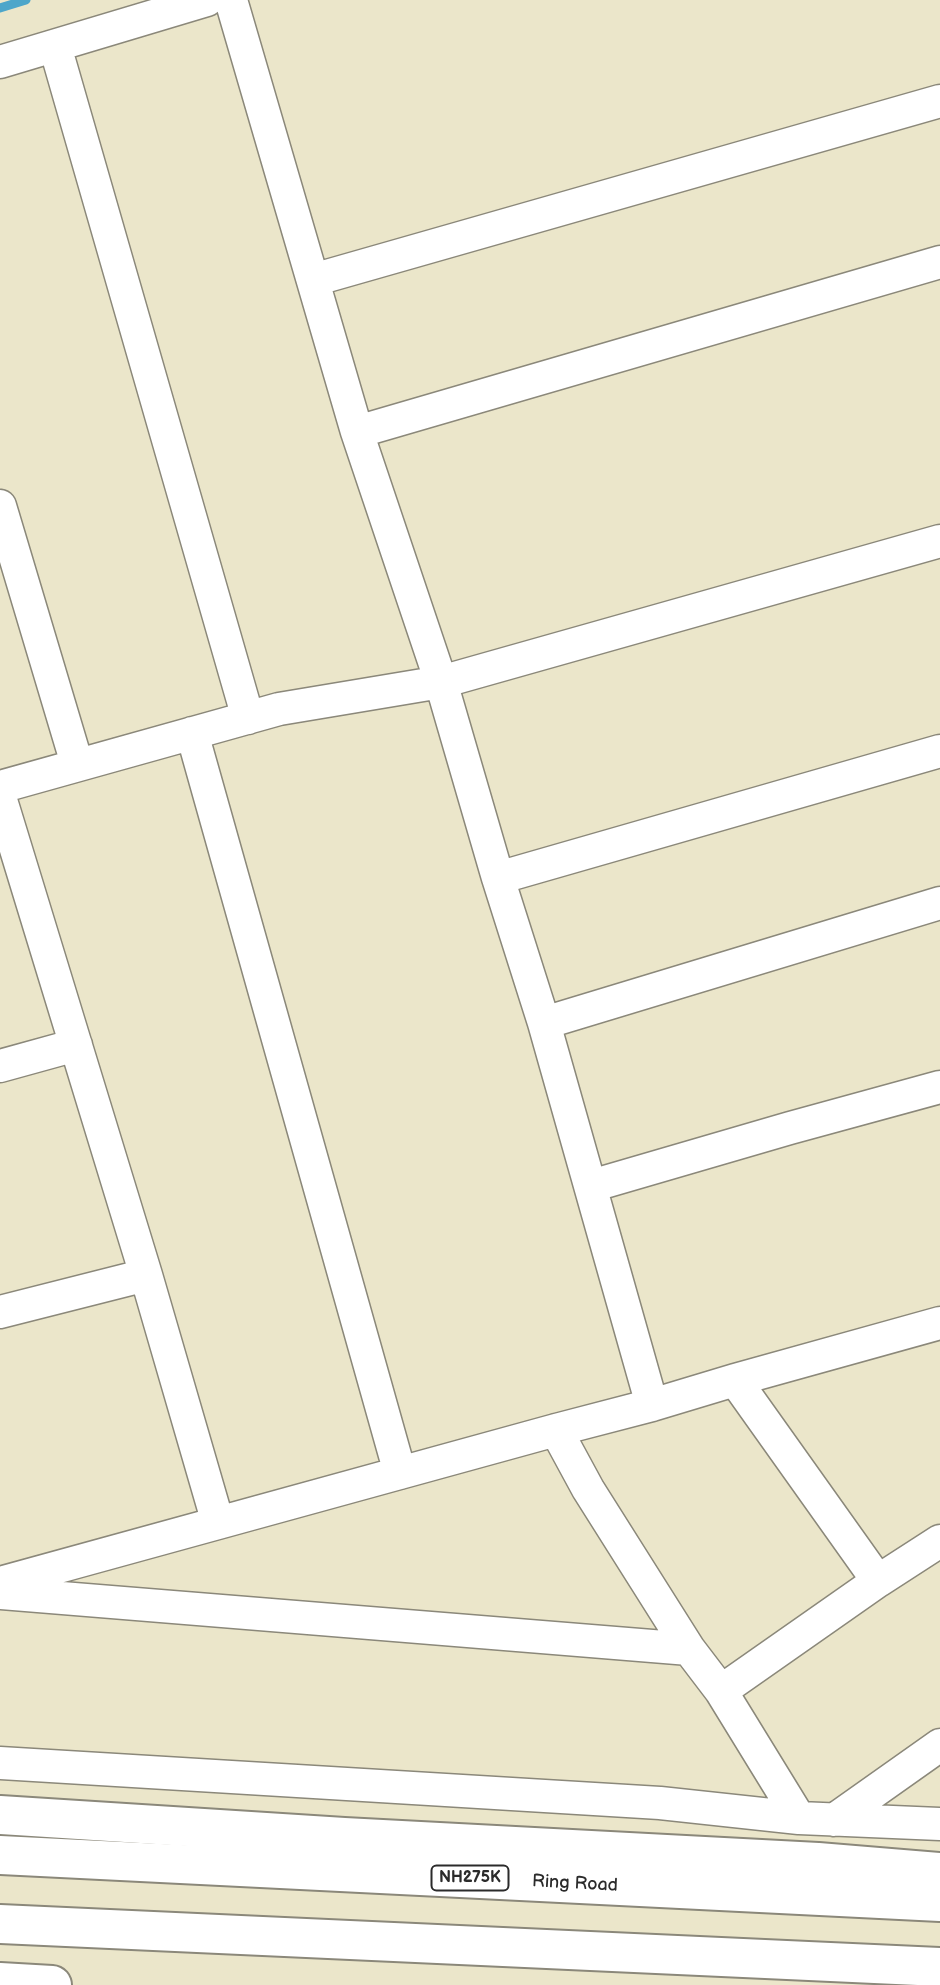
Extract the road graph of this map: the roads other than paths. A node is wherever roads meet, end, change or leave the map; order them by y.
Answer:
1 (207, 0) edge
2 (230, 0) edge
3 (55, 46) junction
4 (0, 62) edge
5 (940, 101) edge
6 (940, 262) edge
7 (313, 280) junction
8 (357, 432) junction
9 (0, 506) edge
10 (940, 541) edge
11 (441, 682) junction
12 (248, 718) junction
13 (192, 733) junction
14 (940, 751) edge
15 (77, 764) junction
16 (0, 787) edge
17 (0, 797) edge
18 (498, 878) junction
19 (940, 903) edge
20 (544, 1023) junction
21 (76, 1045) junction
22 (0, 1066) edge
23 (940, 1087) edge
24 (591, 1186) junction
25 (146, 1275) junction
26 (0, 1312) edge
27 (940, 1323) edge
28 (735, 1380) junction
29 (652, 1405) junction
30 (556, 1430) junction
31 (400, 1472) junction
32 (218, 1523) junction
33 (940, 1541) edge
34 (878, 1580) junction
35 (0, 1583) edge
36 (0, 1593) edge
37 (689, 1649) junction
38 (721, 1691) junction
39 (940, 1745) edge
40 (0, 1763) edge
41 (0, 1815) edge
42 (799, 1818) junction
43 (834, 1820) junction
44 (940, 1824) edge
45 (0, 1854) edge
46 (940, 1872) edge
47 (940, 1902) edge
48 (0, 1924) edge
49 (940, 1967) edge
50 (0, 1982) edge
51 (52, 1985) edge

1 - 3 street
2 - 7 street
3 - 4 street
3 - 12 street
5 - 7 street
6 - 8 street
7 - 8 street
8 - 11 street
9 - 15 street
10 - 11 street
11 - 12 street
11 - 18 street
12 - 13 street
13 - 15 street
13 - 31 street
14 - 18 street
15 - 16 street
17 - 21 street
18 - 20 street
19 - 20 street
20 - 24 street
21 - 22 street
21 - 25 street
23 - 24 street
24 - 29 street
25 - 26 street
25 - 32 street
27 - 28 street
28 - 29 street
28 - 34 street
29 - 30 street
30 - 31 street
30 - 37 street
31 - 32 street
32 - 35 street
33 - 34 street
34 - 38 street
36 - 37 street
37 - 38 street
38 - 42 street
39 - 43 street
40 - 42 street
41 - 46 main road
42 - 43 street
43 - 44 street
45 - 47 main road, Ring Road / NH275K
48 - 49 main road
50 - 51 main road

